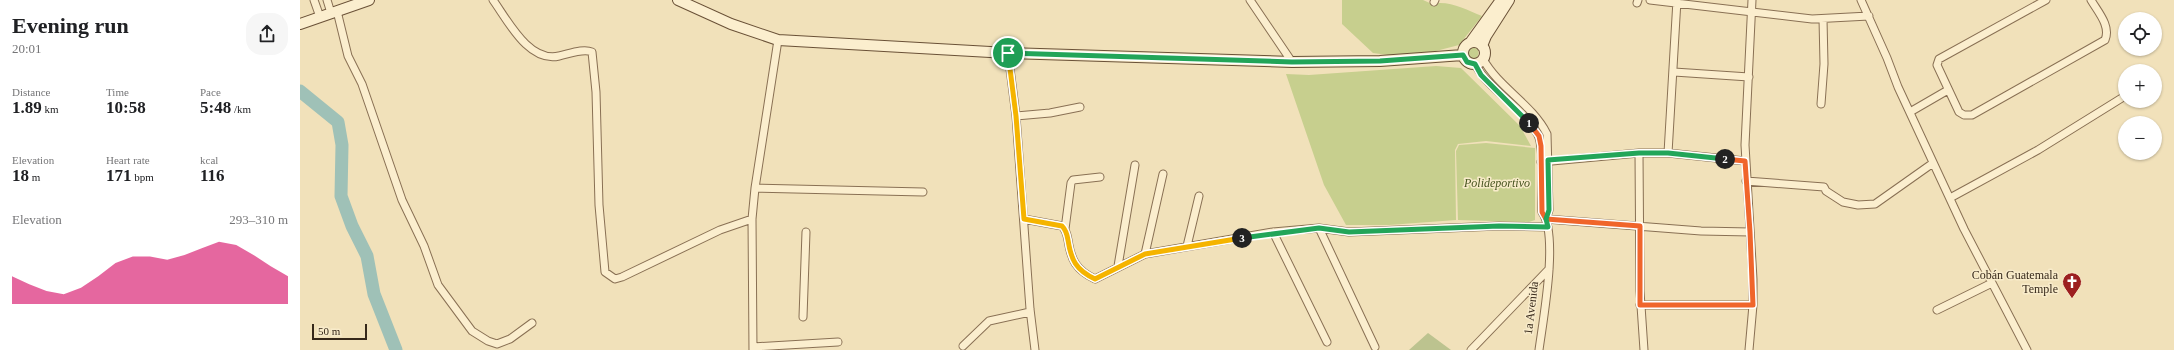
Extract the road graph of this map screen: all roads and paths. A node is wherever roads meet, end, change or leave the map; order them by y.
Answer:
1 (314, 0) edge
2 (327, 0) edge
3 (369, 0) edge
4 (493, 0) edge
5 (678, 0) edge
6 (1250, 0) edge
7 (1500, 0) edge
8 (1510, 0) edge
9 (1650, 0) edge
10 (1752, 0) edge
11 (1861, 0) edge
12 (2046, 0) edge
13 (2091, 0) edge
14 (1677, 1) edge
15 (1751, 11) junction
16 (334, 12) junction
17 (1869, 16) junction
18 (320, 17) junction
19 (1823, 19) junction
20 (300, 24) edge
21 (778, 40) junction
22 (1470, 43) junction
23 (1482, 46) junction
24 (1008, 53) junction
25 (1463, 55) junction
26 (1292, 62) junction
27 (1479, 62) junction
28 (1674, 72) junction
29 (1749, 77) junction
30 (1948, 90) junction
31 (2118, 100) edge
32 (1821, 104) dead end
33 (1080, 107) dead end
34 (1910, 112) junction
35 (1016, 116) junction
36 (1639, 153) junction
37 (1668, 153) junction
38 (1545, 161) junction
39 (1745, 161) junction
40 (1933, 162) junction
41 (1135, 165) dead end
42 (1163, 174) dead end
43 (1100, 177) dead end
44 (1746, 181) junction
45 (755, 188) junction
46 (923, 192) dead end
47 (1199, 196) dead end
48 (1950, 198) junction
49 (752, 219) junction
50 (1024, 219) junction
51 (1546, 219) junction
52 (1640, 226) junction
53 (1548, 227) junction
54 (1319, 228) junction
55 (1065, 229) junction
56 (806, 232) dead end
57 (1273, 232) junction
58 (1750, 232) junction
59 (1187, 246) junction
60 (1145, 254) junction
61 (1118, 266) junction
62 (1549, 269) junction
63 (1992, 283) junction
64 (1640, 305) junction
65 (1753, 305) junction
66 (1938, 310) dead end
67 (1030, 312) junction
68 (803, 318) dead end
69 (532, 323) dead end
70 (838, 342) dead end
71 (1327, 342) dead end
72 (963, 346) dead end
73 (1375, 347) dead end
74 (753, 348) edge
75 (1035, 350) edge
76 (1471, 350) edge
77 (1539, 350) edge
78 (1644, 350) edge
79 (1749, 350) edge
80 (2027, 350) edge

1 - 18 street
2 - 16 street
3 - 16 main road
4 - 49 street
5 - 21 main road
6 - 26 street
7 - 22 main road
8 - 23 main road
9 - 14 street
10 - 15 street
11 - 17 street
12 - 30 street
13 - 30 street
14 - 15 street
14 - 28 street
15 - 19 street
15 - 29 street
16 - 18 main road
16 - 69 street
17 - 19 street
17 - 34 street
18 - 20 main road
19 - 32 street
21 - 24 main road
21 - 45 street
22 - 23 main road
22 - 25 main road
23 - 27 main road
24 - 26 main road
24 - 35 street
25 - 26 main road
25 - 27 main road
27 - 38 street
28 - 29 street
28 - 37 street
29 - 39 street
30 - 34 street
31 - 48 street
33 - 35 street
34 - 40 street
35 - 50 street
36 - 37 street
36 - 38 street
36 - 52 street
37 - 39 street
38 - 51 street
39 - 44 street
40 - 44 street
40 - 48 street
41 - 61 street
42 - 60 street
43 - 55 street
44 - 58 street
45 - 46 street
45 - 49 street
47 - 59 street
48 - 63 street
49 - 74 street
50 - 55 street
50 - 67 street
51 - 52 street
51 - 53 street, 1a Avenida
52 - 58 street
52 - 64 street
53 - 54 street
53 - 62 street, 1a Avenida
54 - 57 street
54 - 73 street
55 - 61 street
56 - 68 street
57 - 59 street
57 - 71 street
58 - 65 street
59 - 60 street
60 - 61 street
62 - 76 street
62 - 77 street, 1a Avenida
63 - 66 street
63 - 80 street
64 - 65 street
64 - 78 street
65 - 79 street
67 - 72 street
67 - 75 street
70 - 74 street

